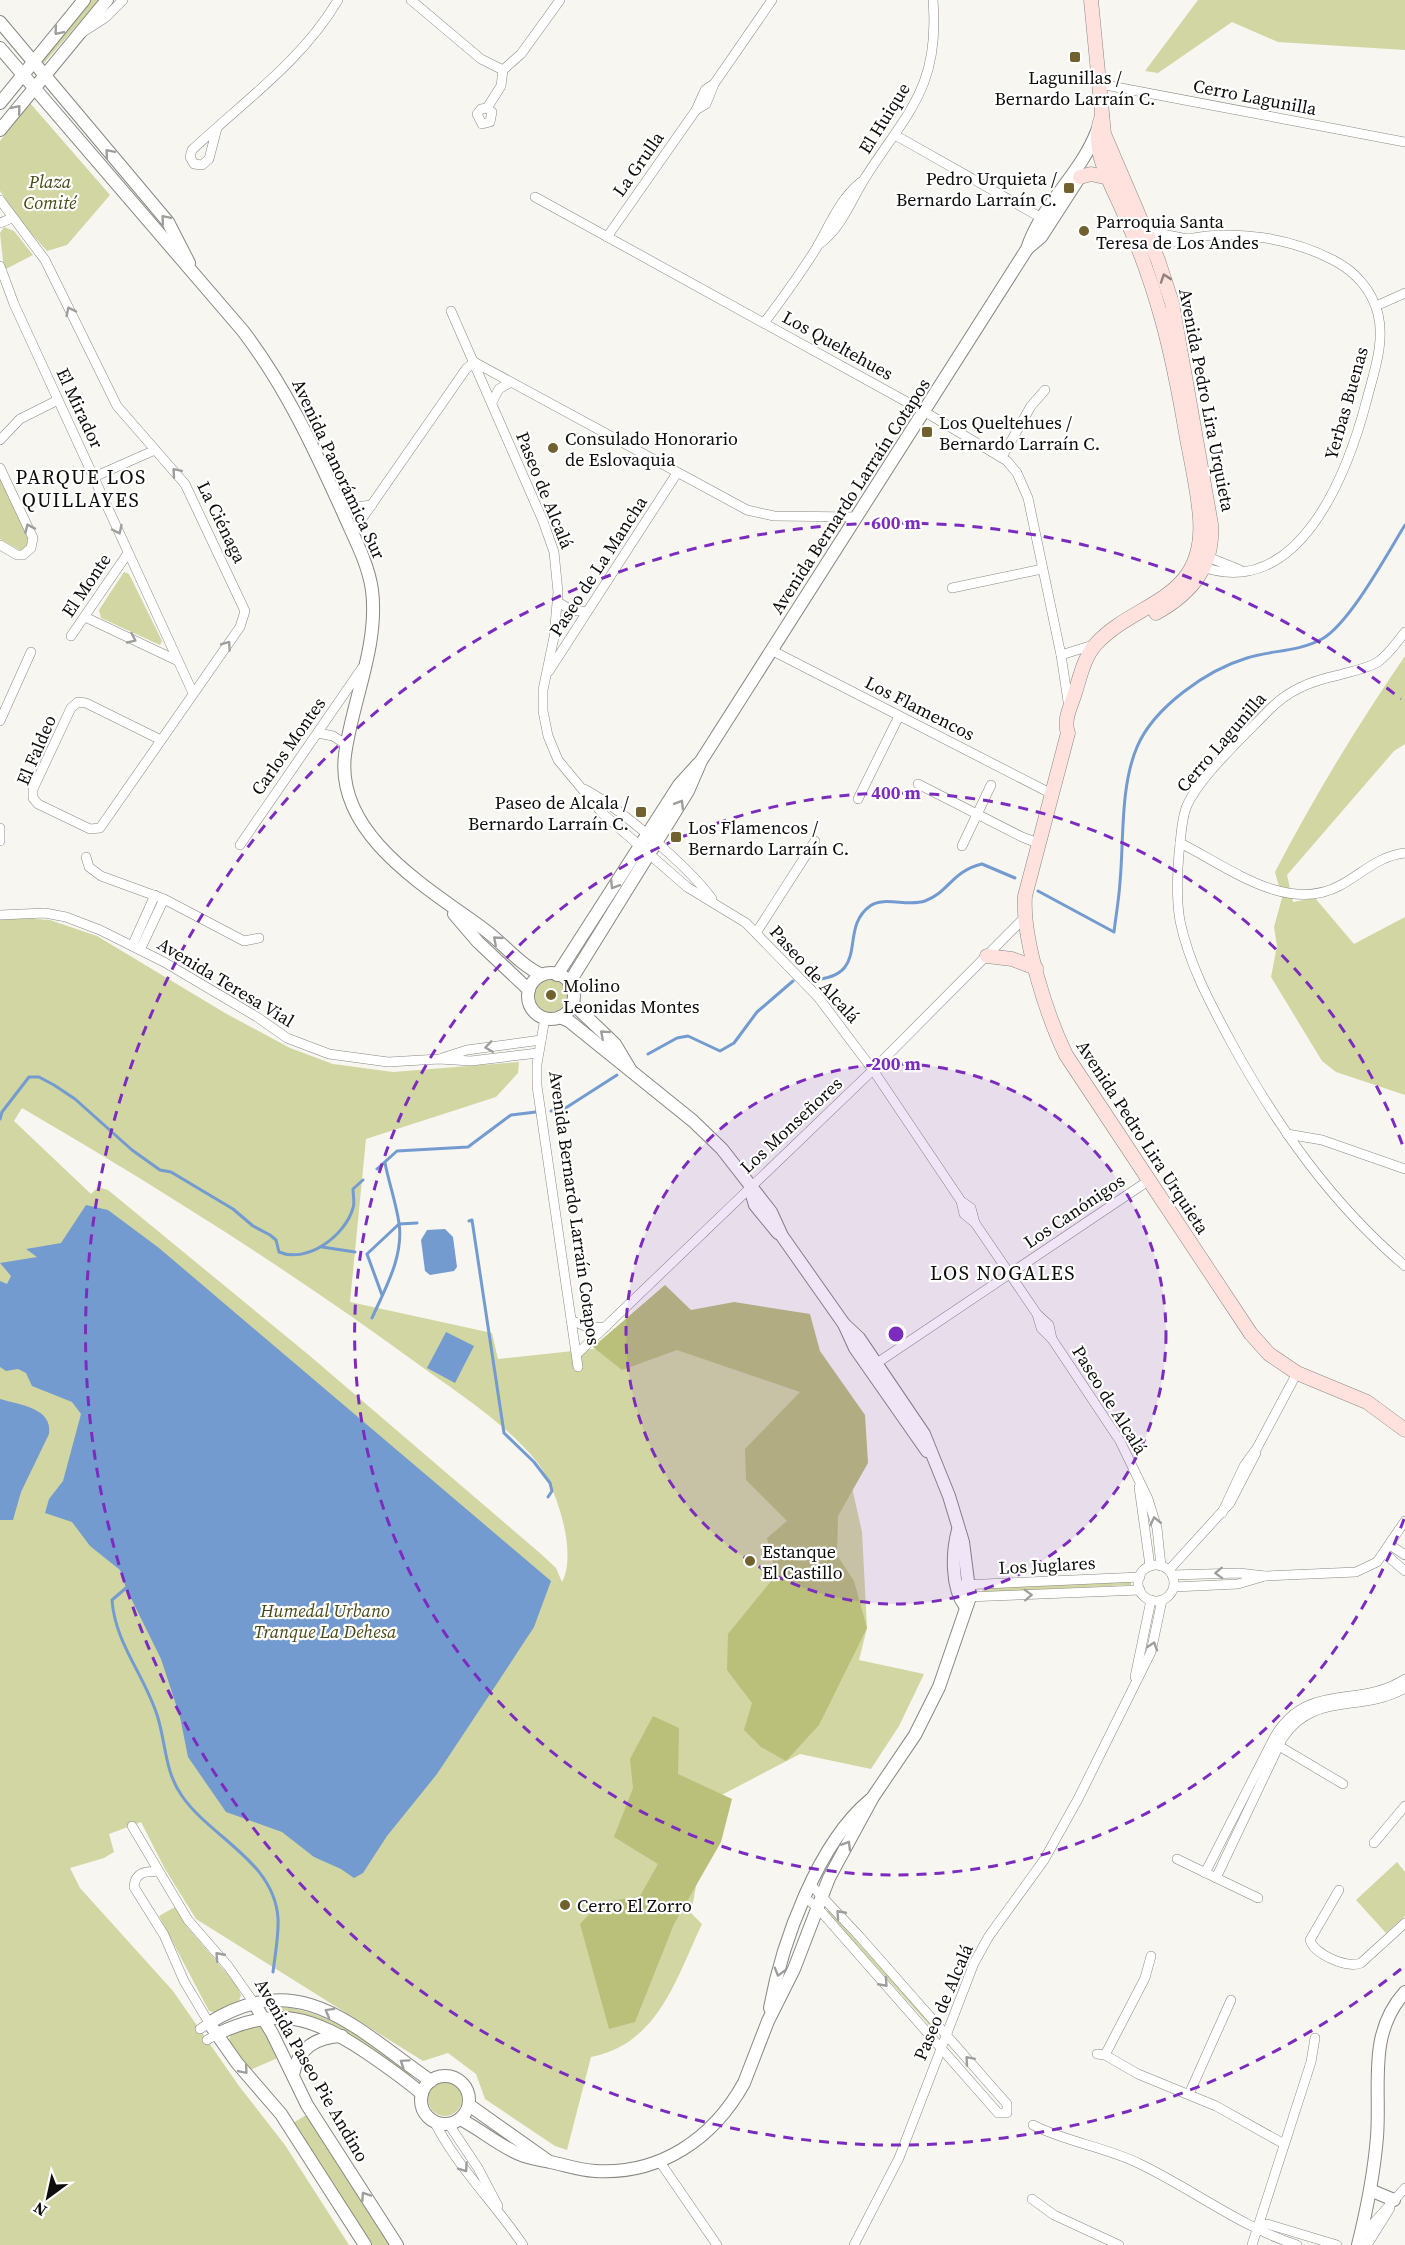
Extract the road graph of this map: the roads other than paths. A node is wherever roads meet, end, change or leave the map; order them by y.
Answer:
1 (84, 0) edge
2 (107, 0) edge
3 (123, 0) edge
4 (338, 0) edge
5 (411, 0) edge
6 (560, 0) edge
7 (772, 0) edge
8 (933, 0) edge
9 (1091, 0) edge
10 (0, 22) edge
11 (79, 34) junction
12 (0, 48) edge
13 (33, 62) junction
14 (503, 70) junction
15 (22, 75) junction
16 (45, 76) junction
17 (1100, 84) junction
18 (34, 88) junction
19 (0, 103) edge
20 (487, 108) dead end
21 (1101, 125) junction
22 (217, 128) dead end
23 (0, 130) edge
24 (895, 135) junction
25 (1405, 142) edge
26 (1099, 150) junction
27 (1080, 177) junction
28 (1109, 178) junction
29 (535, 197) dead end
30 (0, 200) edge
31 (12, 218) junction
32 (1046, 220) junction
33 (0, 223) edge
34 (1146, 231) junction
35 (607, 237) junction
36 (1188, 239) junction
37 (1145, 246) junction
38 (0, 266) edge
39 (198, 280) junction
40 (1405, 293) edge
41 (1376, 306) junction
42 (452, 311) dead end
43 (764, 323) junction
44 (474, 362) junction
45 (511, 382) junction
46 (1045, 390) dead end
47 (58, 400) junction
48 (492, 402) junction
49 (925, 412) junction
50 (0, 441) edge
51 (155, 450) junction
52 (1002, 457) junction
53 (0, 468) edge
54 (677, 473) junction
55 (93, 477) junction
56 (338, 501) junction
57 (372, 505) junction
58 (857, 517) junction
59 (352, 533) junction
60 (0, 545) edge
61 (128, 553) junction
62 (1200, 560) junction
63 (1042, 569) junction
64 (952, 588) dead end
65 (558, 602) junction
66 (587, 612) junction
67 (85, 617) junction
68 (1405, 632) edge
69 (72, 636) dead end
70 (1096, 643) junction
71 (773, 651) junction
72 (31, 652) dead end
73 (1061, 655) junction
74 (178, 661) junction
75 (364, 666) junction
76 (546, 676) junction
77 (193, 693) junction
78 (1069, 710) junction
79 (899, 716) junction
80 (0, 721) edge
81 (1068, 732) junction
82 (318, 733) junction
83 (161, 740) junction
84 (347, 745) junction
85 (918, 784) dead end
86 (991, 785) dead end
87 (1052, 794) junction
88 (858, 799) dead end
89 (977, 814) junction
90 (0, 828) edge
91 (97, 830) joint
92 (0, 841) edge
93 (815, 841) dead end
94 (1038, 843) junction
95 (1180, 843) junction
96 (240, 845) dead end
97 (647, 845) junction
98 (962, 846) dead end
99 (1405, 853) edge
100 (86, 857) dead end
101 (160, 897) junction
102 (608, 906) junction
103 (450, 908) junction
104 (0, 915) edge
105 (1025, 917) junction
106 (756, 933) junction
107 (259, 938) dead end
108 (136, 948) junction
109 (987, 956) junction
110 (1036, 968) junction
111 (542, 975) junction
112 (557, 975) junction
113 (569, 983) junction
114 (529, 990) junction
115 (572, 1003) junction
116 (560, 1017) junction
117 (545, 1018) junction
118 (541, 1040) junction
119 (538, 1053) junction
120 (439, 1059) junction
121 (630, 1070) junction
122 (873, 1070) junction
123 (1287, 1134) junction
124 (1405, 1168) edge
125 (1148, 1181) junction
126 (750, 1187) junction
127 (1405, 1266) edge
128 (1010, 1274) junction
129 (571, 1320) junction
130 (606, 1328) junction
131 (577, 1354) junction
132 (873, 1366) junction
133 (578, 1367) dead end
134 (1297, 1373) junction
135 (1405, 1430) edge
136 (1137, 1479) junction
137 (1405, 1521) edge
138 (1390, 1545) junction
139 (1384, 1553) junction
140 (1405, 1555) edge
141 (1150, 1566) junction
142 (1167, 1570) junction
143 (1405, 1571) edge
144 (1265, 1576) junction
145 (1140, 1577) junction
146 (1056, 1581) junction
147 (1174, 1587) junction
148 (1140, 1590) junction
149 (1057, 1593) junction
150 (964, 1594) junction
151 (1150, 1600) junction
152 (1162, 1600) junction
153 (1405, 1679) edge
154 (1133, 1688) junction
155 (1405, 1688) edge
156 (1275, 1744) junction
157 (1343, 1784) dead end
158 (873, 1797) junction
159 (1405, 1806) edge
160 (132, 1826) dead end
161 (1374, 1843) dead end
162 (1177, 1859) dead end
163 (158, 1872) junction
164 (1205, 1873) junction
165 (1216, 1878) junction
166 (811, 1885) junction
167 (1340, 1890) dead end
168 (822, 1894) junction
169 (806, 1898) junction
170 (1258, 1898) dead end
171 (817, 1907) junction
172 (1405, 1923) edge
173 (860, 1937) junction
174 (851, 1945) junction
175 (1151, 1956) dead end
176 (1405, 1992) edge
177 (280, 1999) junction
178 (1231, 2000) dead end
179 (254, 2003) junction
180 (280, 2017) junction
181 (264, 2019) junction
182 (768, 2021) junction
183 (205, 2026) junction
184 (945, 2032) junction
185 (342, 2036) junction
186 (212, 2037) junction
187 (1315, 2038) dead end
188 (940, 2046) junction
189 (293, 2075) junction
190 (431, 2081) junction
191 (422, 2094) junction
192 (1189, 2094) junction
193 (469, 2105) junction
194 (433, 2120) junction
195 (454, 2121) junction
196 (1033, 2125) dead end
197 (1284, 2144) junction
198 (549, 2162) junction
199 (660, 2162) junction
200 (1405, 2188) edge
201 (1370, 2190) junction
202 (1032, 2199) dead end
203 (1394, 2200) junction
204 (501, 2213) junction
205 (1258, 2227) junction
206 (1292, 2231) junction
207 (1361, 2243) edge
208 (1293, 2244) edge
209 (365, 2245) edge
210 (397, 2245) edge
211 (523, 2245) edge
212 (717, 2245) edge
213 (854, 2245) edge
214 (1119, 2245) edge
215 (1252, 2245) edge
216 (1337, 2245) edge

1 -> 13 street
2 - 11 street
3 - 11 street
4 - 22 street
5 - 14 street
6 - 14 street
7 - 35 street, La Grulla
8 - 24 street, El Huique
9 - 17 main road, Avenida Bernardo Larraín Cotapos
10 - 13 street, Avenida Panorámica Sur
11 - 16 street
12 - 15 street, Avenida Panorámica Sur
13 - 15 street
13 - 16 street, Avenida Panorámica Sur
14 - 20 street
15 - 18 street, Avenida Panorámica Sur
15 - 19 street
16 - 18 street
39 -> 16 street, Avenida Panorámica Sur
17 - 21 main road, Avenida Bernardo Larraín Cotapos
17 - 25 street, Cerro Lagunilla
23 -> 18 street
18 - 39 street, Avenida Panorámica Sur
21 - 26 main road, Avenida Pedro Lira Urquieta
21 - 32 street, Avenida Bernardo Larraín Cotapos
21 - 34 main road, Avenida Pedro Lira Urquieta
24 - 32 street
24 - 43 street, El Huique
26 - 27 street, Avenida Bernardo Larraín Cotapos
26 - 28 main road, Avenida Pedro Lira Urquieta
27 - 28 main road
27 - 32 street, Avenida Bernardo Larraín Cotapos
28 - 37 main road, Avenida Pedro Lira Urquieta
29 - 35 street, Los Queltehues
30 - 31 street, La Ciénaga
31 - 33 street
51 -> 31 street, La Ciénaga
32 - 49 street, Avenida Bernardo Larraín Cotapos
34 - 36 street, Yerbas Buenas
34 - 37 main road, Avenida Pedro Lira Urquieta
35 - 43 street, Los Queltehues
36 - 37 street, Yerbas Buenas
36 - 41 street, Yerbas Buenas
37 - 62 main road, Avenida Pedro Lira Urquieta
38 - 47 street, El Mirador
39 - 56 street, Avenida Panorámica Sur
40 - 41 street
41 - 62 street, Yerbas Buenas
42 - 44 street, Paseo de Alcalá
43 - 49 street, Los Queltehues
44 - 45 street
44 - 48 street, Paseo de Alcalá
44 - 57 street
45 - 48 street
45 - 54 street
46 - 52 street
47 - 50 street
47 - 55 street, El Mirador
48 - 65 street, Paseo de Alcalá
49 - 52 street, Los Queltehues
49 - 58 street, Avenida Bernardo Larraín Cotapos
51 - 55 street
77 -> 51 street, La Ciénaga
52 - 63 street, Los Queltehues
60 -> 53 street
54 - 58 street
54 - 66 street, Paseo de La Mancha
55 -> 61 street, El Mirador
56 - 57 street
56 - 59 street, Avenida Panorámica Sur
57 - 59 street
58 - 71 street, Avenida Bernardo Larraín Cotapos
59 - 75 street, Avenida Panorámica Sur
61 - 67 street, El Monte
61 - 74 street, El Mirador
62 - 70 main road, Avenida Pedro Lira Urquieta
62 - 81 main road, Avenida Pedro Lira Urquieta
63 - 64 street
63 - 73 street, Los Queltehues
65 - 66 street
65 - 76 street, Paseo de Alcalá
66 - 76 street, Paseo de La Mancha
67 - 69 street, El Monte
67 -> 74 street
68 - 95 street, Cerro Lagunilla
70 - 73 street
70 - 78 main road, Avenida Pedro Lira Urquieta
71 - 79 street, Los Flamencos
71 - 97 street, Avenida Bernardo Larraín Cotapos
72 - 80 street
73 - 78 street, Los Queltehues
74 - 77 street, El Mirador
75 - 82 street, Carlos Montes
75 - 84 street, Avenida Panorámica Sur
76 - 97 street, Paseo de Alcalá
77 - 83 street, La Ciénaga
78 - 81 main road, Avenida Pedro Lira Urquieta
79 - 87 street, Los Flamencos
79 - 88 street
81 - 87 main road, Avenida Pedro Lira Urquieta
82 - 84 street
82 - 96 street, Carlos Montes
83 - 91 street, La Ciénaga
83 - 91 street, El Faldeo
84 - 103 street, Avenida Panorámica Sur
85 - 89 street
86 - 89 street
87 - 94 main road, Avenida Pedro Lira Urquieta
89 - 94 street
89 - 98 street
90 - 92 street
93 - 106 street
94 - 105 main road, Avenida Pedro Lira Urquieta
95 - 99 street
95 - 123 street, Cerro Lagunilla
97 - 102 street, Avenida Bernardo Larraín Cotapos
97 - 106 street, Paseo de Alcalá
100 - 101 street
101 - 107 street
101 - 108 street
102 - 112 street, Avenida Bernardo Larraín Cotapos
102 - 113 street, Avenida Bernardo Larraín Cotapos
111 -> 103 street, Avenida Panorámica Sur
103 - 114 street, Avenida Panorámica Sur
104 - 108 street, Avenida Teresa Vial
105 - 109 street, Los Monseñores
105 - 110 main road, Avenida Pedro Lira Urquieta
106 - 122 street, Paseo de Alcalá
108 - 120 street, Avenida Teresa Vial
109 - 110 main road
109 - 122 street, Los Monseñores
110 - 125 main road, Avenida Pedro Lira Urquieta
111 - 112 street
111 - 114 street
112 - 113 street
113 - 115 street
114 - 117 street
115 - 116 street
121 -> 115 street
116 - 117 street
116 - 121 street
117 - 118 street, Avenida Bernardo Larraín Cotapos
118 - 119 street, Avenida Bernardo Larraín Cotapos
118 -> 120 street, Avenida Teresa Vial
119 - 120 street, Avenida Teresa Vial
119 - 129 street, Avenida Bernardo Larraín Cotapos
121 - 126 street
122 - 126 street, Los Monseñores
122 - 128 street, Paseo de Alcalá
123 - 124 street
123 - 127 street, Cerro Lagunilla
125 - 128 street, Los Canónigos
125 - 134 main road, Avenida Pedro Lira Urquieta
126 - 130 street, Los Monseñores
126 - 132 street
128 - 132 street, Los Canónigos
128 - 136 street, Paseo de Alcalá
129 - 130 street
129 - 131 street, Avenida Bernardo Larraín Cotapos
130 - 131 street, Los Monseñores
131 - 133 street, Avenida Bernardo Larraín Cotapos
132 - 150 street
134 - 135 main road, Avenida Pedro Lira Urquieta
134 - 142 street
136 - 141 street, Paseo de Alcalá
142 -> 136 street, Paseo de Alcalá
137 - 138 street
138 - 139 street
138 - 140 street
139 - 143 street
139 - 144 street
141 - 142 street
141 - 145 street
144 -> 142 street
142 - 147 street
144 - 147 street
145 - 146 street, Los Juglares
145 - 148 street
146 - 149 street
146 - 150 street, Los Juglares
147 - 152 street
148 - 149 street, Los Juglares
148 - 151 street
150 -> 149 street, Los Juglares
150 - 158 street
151 - 152 street
151 - 154 street, Paseo de Alcalá
154 -> 152 street, Paseo de Alcalá
153 - 156 street
154 - 184 street, Paseo de Alcalá
155 - 156 street
156 - 157 street
156 - 164 street
156 - 165 street
158 - 166 street
168 -> 158 street
159 - 161 street
160 - 163 street, Avenida Paseo Pie Andino
162 - 164 street
179 -> 163 street, Avenida Paseo Pie Andino
163 - 183 street
164 - 165 street
165 - 170 street
166 - 168 street
166 - 169 street
167 - 172 street
168 - 171 street
173 -> 168 street
169 - 171 street
169 -> 182 street
171 - 174 street
171 - 182 street
173 - 174 street
173 - 184 street
174 -> 188 street
175 - 192 street
176 - 201 street
177 - 179 street
177 - 180 street
190 -> 177 street
178 - 192 street
179 - 181 street, Avenida Paseo Pie Andino
179 - 183 street
180 - 181 street
180 - 185 street
181 - 186 street
181 - 189 street, Avenida Paseo Pie Andino
182 - 199 street
183 - 186 street
184 - 188 street, Paseo de Alcalá
188 -> 184 street
185 - 189 street
185 - 191 street
186 -> 209 street
187 - 197 street
188 - 213 street, Paseo de Alcalá
210 -> 189 street, Avenida Paseo Pie Andino
190 - 191 street
190 - 193 street
191 - 194 street
192 - 197 street
193 - 195 street
193 - 198 street
194 - 195 street
194 -> 204 street
195 - 198 street
195 - 204 street
196 - 205 street
197 - 205 street
198 - 199 street
199 - 212 street
200 - 203 street
201 - 203 street
201 - 207 street
202 - 214 street
203 - 207 street
204 - 211 street
205 - 206 street
205 - 208 street
205 - 215 street
206 - 208 street
206 - 216 street

